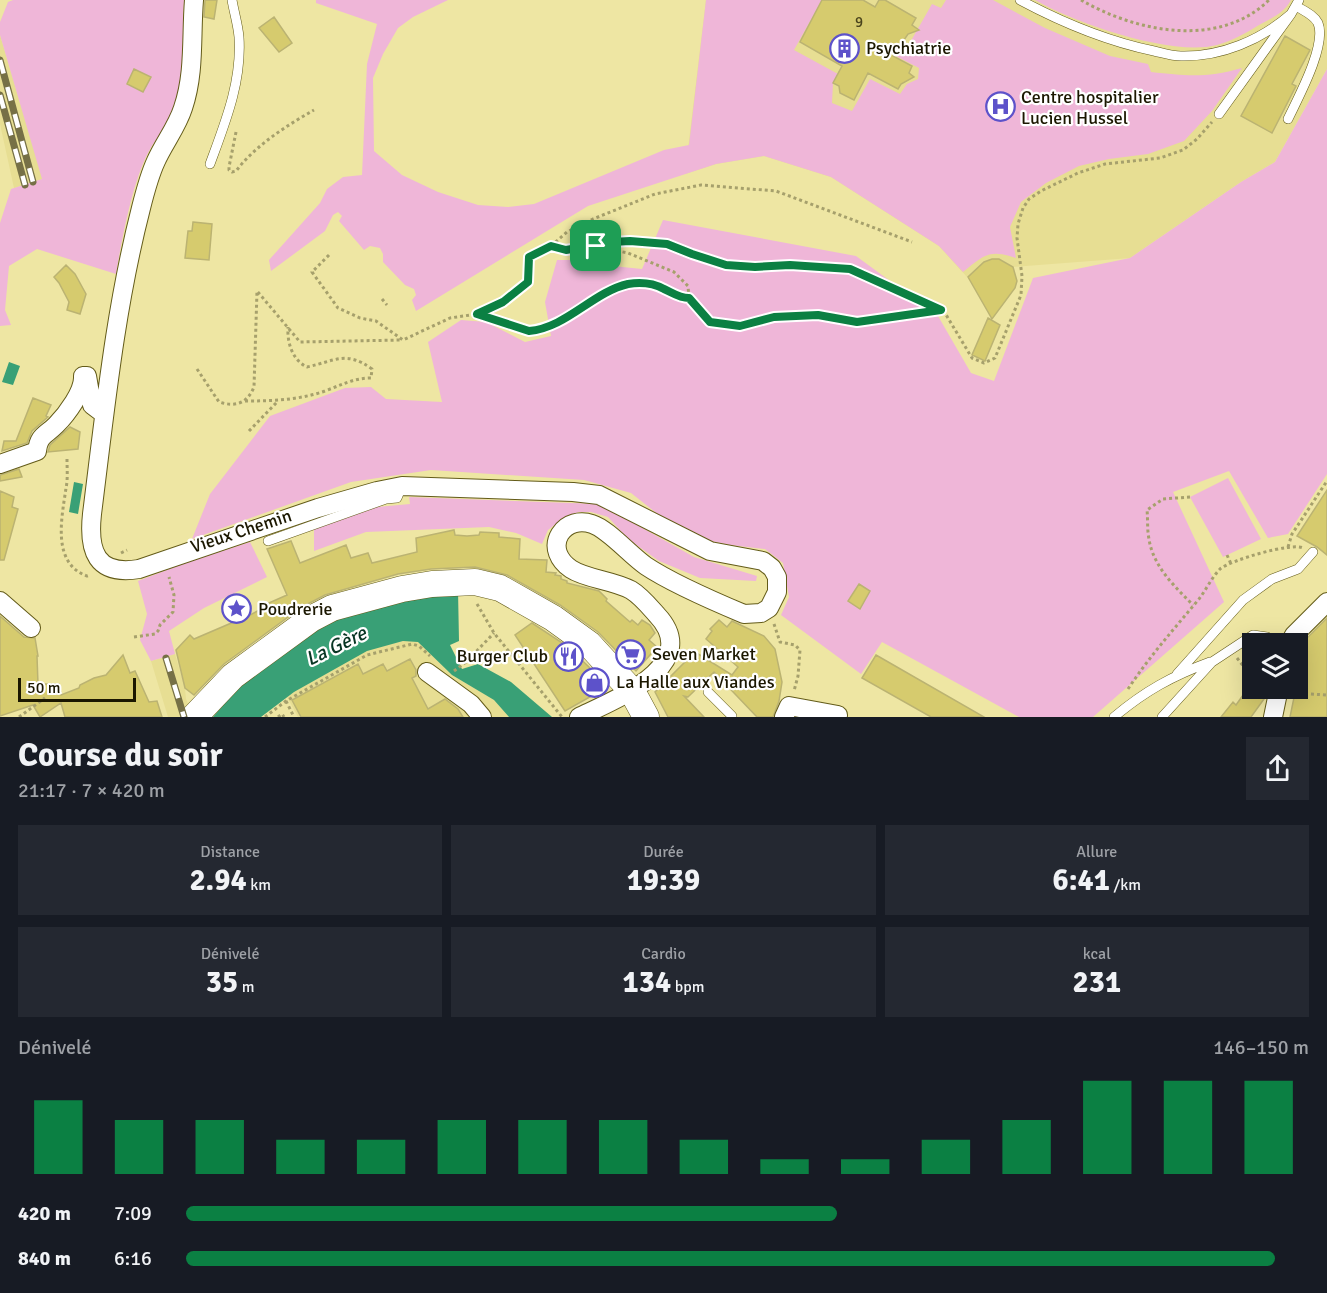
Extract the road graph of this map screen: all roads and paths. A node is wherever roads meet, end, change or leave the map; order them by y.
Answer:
1 (194, 0) edge
2 (232, 0) edge
3 (1020, 0) edge
4 (1081, 0) edge
5 (1269, 0) edge
6 (1295, 7) edge
7 (1327, 17) edge
8 (1318, 22) junction
9 (232, 105) junction
10 (314, 110) dead end
11 (1219, 114) joint
12 (1288, 119) dead end
13 (210, 164) dead end
14 (912, 242) dead end
15 (551, 246) junction
16 (596, 246) junction
17 (329, 255) dead end
18 (689, 298) junction
19 (382, 299) dead end
20 (387, 305) dead end
21 (941, 310) junction
22 (477, 314) junction
23 (288, 327) junction
24 (403, 340) junction
25 (197, 369) dead end
26 (245, 401) junction
27 (278, 401) junction
28 (104, 414) junction
29 (249, 431) dead end
30 (68, 459) dead end
31 (0, 464) edge
32 (1327, 481) edge
33 (402, 486) junction
34 (1191, 496) dead end
35 (268, 540) dead end
36 (1288, 547) junction
37 (1313, 552) joint
38 (1227, 555) dead end
39 (1231, 564) junction
40 (112, 569) junction
41 (169, 574) dead end
42 (0, 601) edge
43 (1327, 602) edge
44 (476, 603) dead end
45 (1193, 605) junction
46 (769, 608) junction
47 (31, 628) dead end
48 (494, 633) junction
49 (1296, 633) edge
50 (134, 637) dead end
51 (1242, 642) edge
52 (1236, 657) dead end
53 (1212, 662) junction
54 (1242, 664) edge
55 (430, 666) joint
56 (449, 674) dead end
57 (1177, 674) junction
58 (632, 690) junction
59 (708, 692) dead end
60 (1126, 692) dead end
61 (1308, 693) edge
62 (1327, 695) edge
63 (45, 698) dead end
64 (1276, 699) edge
65 (286, 701) junction
66 (786, 711) edge
67 (838, 715) dead end
68 (19, 717) edge
69 (194, 717) edge
70 (265, 717) edge
71 (278, 717) edge
72 (284, 717) edge
73 (294, 717) edge
74 (482, 717) edge
75 (562, 717) edge
76 (579, 717) edge
77 (646, 717) edge
78 (731, 717) edge
79 (1114, 717) edge
80 (1162, 717) edge
81 (1273, 717) edge

1 - 28 street
2 - 9 lane
3 - 6 lane
4 - 5 path
6 - 8 lane
6 - 11 lane
7 - 8 lane
8 - 12 lane
9 - 10 path
9 - 13 lane
11 - 21 path
14 - 15 path
15 - 16 path
15 - 22 path
16 - 18 path
16 - 21 path
17 - 24 path
18 - 21 path
18 - 22 path
19 - 20 path
22 - 24 path
23 - 24 path
23 - 26 path
23 - 27 path
25 - 26 path
26 - 27 path
27 - 29 path
28 - 31 street
28 - 40 street
30 - 40 path
32 - 36 path
33 - 35 lane, Vieux Chemin
33 - 40 street
33 - 46 street
34 - 45 path
36 - 37 path
36 - 39 path
37 - 57 lane
38 - 39 path
39 - 45 path
41 - 50 path
42 - 47 street
43 - 49 street
44 - 48 path
45 - 60 path
46 - 58 street
46 - 66 path
48 - 56 path
48 - 75 path
51 - 53 lane
52 - 54 path
53 - 57 lane
53 - 80 lane
55 - 65 path
55 - 74 street
57 - 79 lane
58 - 69 main road
58 - 76 street
58 - 77 main road
59 - 78 lane
61 - 62 path
63 - 68 path
64 - 81 street
65 - 70 path
65 - 73 path
66 - 67 street
71 - 72 path

